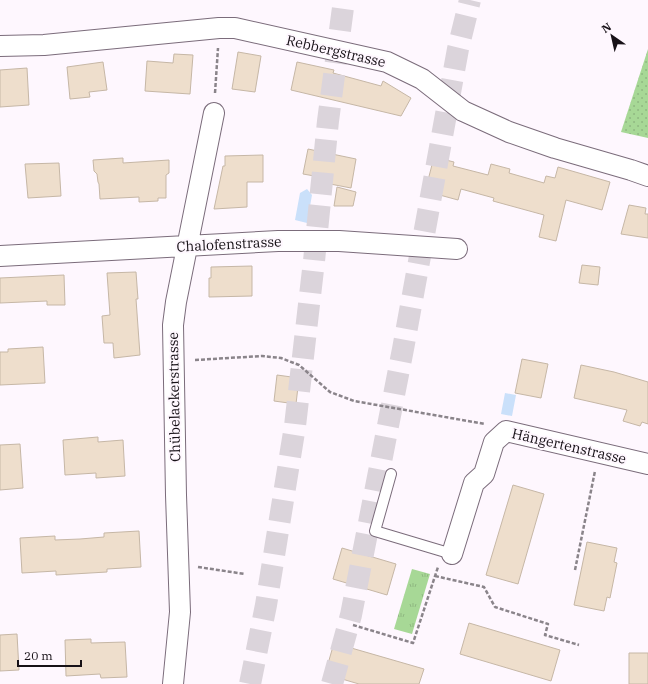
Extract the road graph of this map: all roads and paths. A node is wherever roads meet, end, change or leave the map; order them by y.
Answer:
1 (0, 46) edge
2 (218, 52) dead end
3 (215, 92) dead end
4 (214, 113) dead end
5 (648, 176) edge
6 (187, 246) junction
7 (457, 249) dead end
8 (0, 256) edge
9 (174, 361) junction
10 (506, 431) junction
11 (599, 453) junction
12 (648, 464) edge
13 (392, 474) dead end
14 (448, 553) junction
15 (178, 564) junction
16 (575, 570) dead end
17 (245, 574) dead end
18 (435, 576) junction
19 (353, 625) dead end
20 (579, 645) dead end
21 (173, 684) edge

1 - 5 street, Rebbergstrasse
2 - 3 path
4 - 6 street, Chübelackerstrasse
6 - 7 street, Chalofenstrasse
6 - 8 street, Chalofenstrasse
6 - 9 street, Chübelackerstrasse
9 - 10 path
9 - 15 street, Chübelackerstrasse
10 - 11 street, Hängertenstrasse
10 - 14 street, Hängertenstrasse
11 - 12 street, Hängertenstrasse
11 - 16 path
13 - 14 lane
14 - 18 path
15 - 17 path
15 - 21 street, Chübelackerstrasse
18 - 19 path
18 - 20 path

